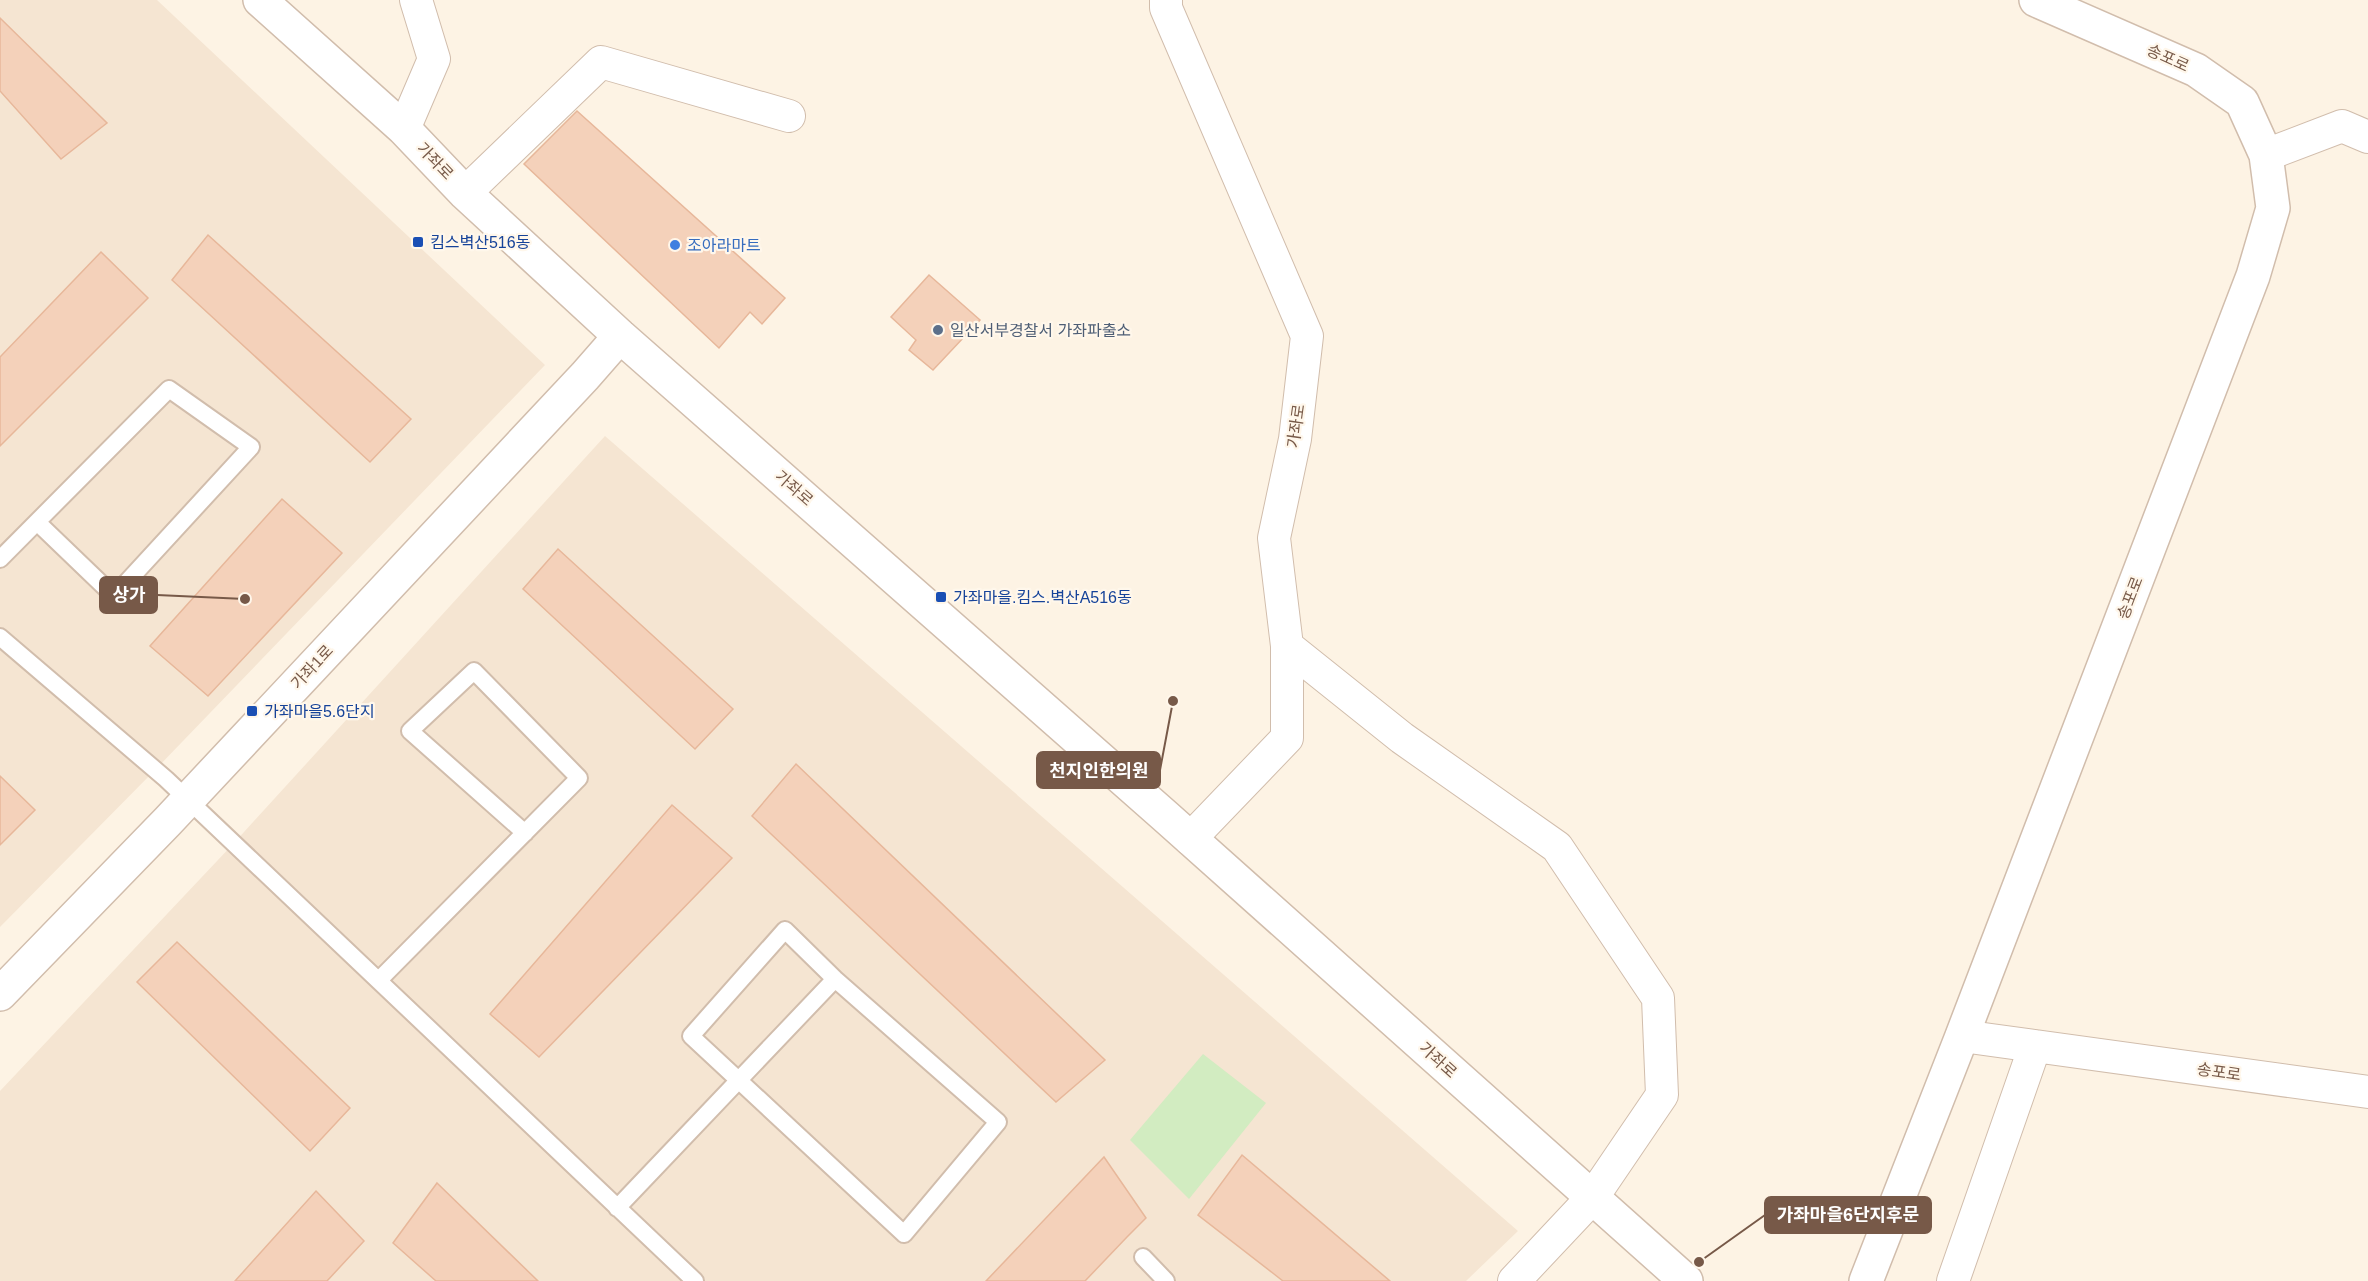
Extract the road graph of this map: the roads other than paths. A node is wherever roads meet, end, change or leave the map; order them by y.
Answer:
1 (260, 0) edge
2 (416, 0) edge
3 (1166, 0) edge
4 (2036, 0) edge
5 (789, 116) dead end
6 (404, 129) junction
7 (2368, 137) edge
8 (2266, 155) junction
9 (465, 193) junction
10 (620, 336) junction
11 (37, 522) junction
12 (0, 559) edge
13 (0, 637) edge
14 (1287, 646) junction
15 (187, 800) junction
16 (525, 833) junction
17 (1190, 839) junction
18 (835, 979) junction
19 (378, 980) junction
20 (0, 994) edge
21 (1962, 1036) junction
22 (2035, 1046) junction
23 (738, 1080) junction
24 (2368, 1092) edge
25 (1592, 1198) junction
26 (618, 1208) junction
27 (1143, 1257) dead end
28 (695, 1281) edge
29 (1166, 1281) edge
30 (1514, 1281) edge
31 (1686, 1281) edge
32 (1866, 1281) edge
33 (1953, 1281) edge

1 - 6 street, 가좌로
2 - 6 street, 가좌로
3 - 14 street, 가좌로
4 - 8 street, 송포로
5 - 9 street
6 - 9 street, 가좌로
7 - 8 street
8 - 21 street, 송포로
9 - 10 street, 가좌로
10 - 15 street, 가좌1로
10 - 17 street, 가좌로
11 - 11 lane
11 - 12 lane
13 - 15 lane
14 - 17 street, 가좌로
14 - 25 street
15 - 19 lane
15 - 20 street, 가좌1로
16 - 16 lane
16 - 19 lane
17 - 25 street, 가좌로
18 - 23 lane
18 - 23 lane
18 - 23 lane
19 - 26 lane
21 - 22 street, 송포로
21 - 32 street, 송포로
22 - 24 street, 송포로
22 - 33 street
23 - 26 lane
25 - 30 street
25 - 31 street, 가좌로
26 - 28 lane
27 - 29 lane

